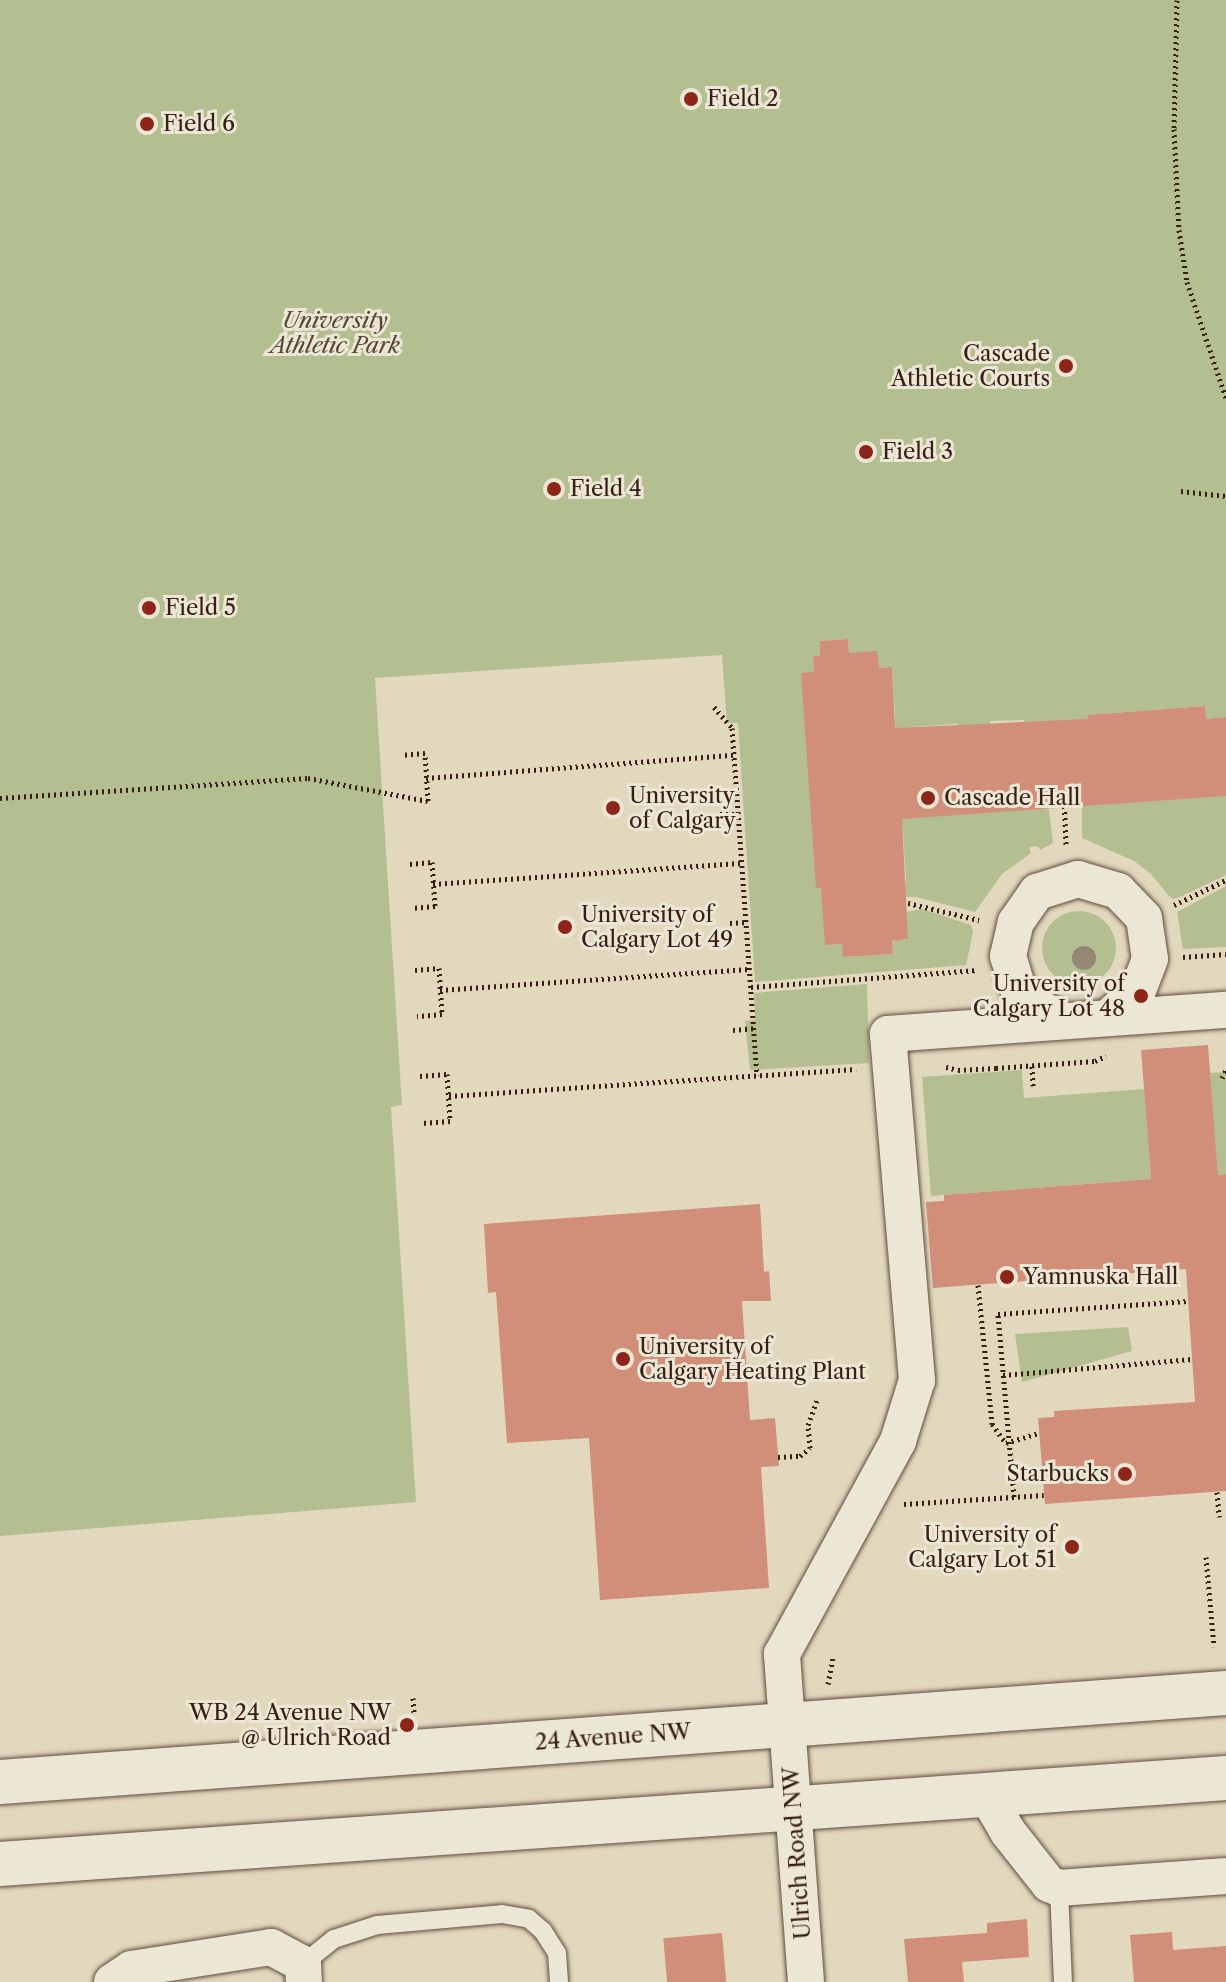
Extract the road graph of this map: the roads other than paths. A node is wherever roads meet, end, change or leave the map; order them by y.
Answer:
1 (1226, 1010) edge
2 (1109, 1017) junction
3 (1064, 1021) junction
4 (1226, 1693) edge
5 (787, 1724) junction
6 (0, 1764) edge
7 (1226, 1778) edge
8 (43, 1779) junction
9 (0, 1782) edge
10 (987, 1796) junction
11 (794, 1808) junction
12 (0, 1864) edge
13 (1226, 1876) edge
14 (1059, 1888) junction
15 (304, 1973) edge
16 (112, 1982) edge
17 (559, 1982) edge
18 (806, 1982) edge
19 (1063, 1982) edge

1 - 2 street
2 - 3 street
2 - 3 street
3 - 5 street, Ulrich Road NW
4 - 5 street, 24 Avenue NW
5 - 8 street, 24 Avenue NW
5 - 11 street, Ulrich Road NW
6 - 8 street
7 - 10 street
8 - 9 street, 24 Avenue NW
10 - 11 street
10 - 14 street
11 - 12 street
11 - 18 street, Ulrich Road NW
13 - 14 street
14 - 19 lane
15 - 16 street
15 - 17 lane

